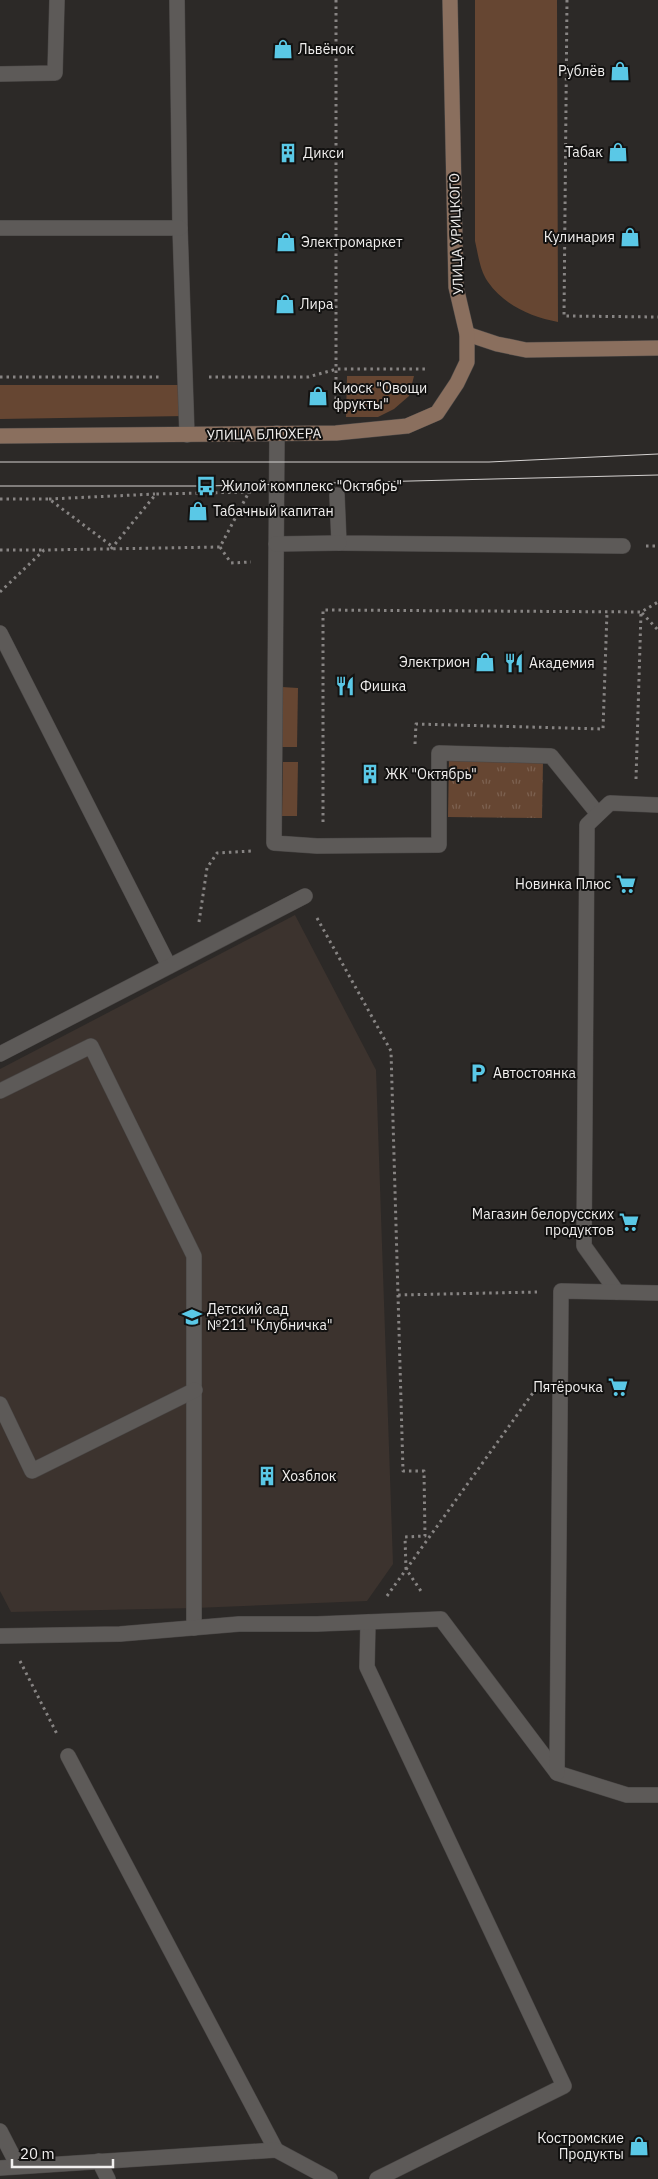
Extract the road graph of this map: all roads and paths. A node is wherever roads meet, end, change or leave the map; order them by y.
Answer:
1 (57, 0) edge
2 (177, 0) edge
3 (336, 0) edge
4 (450, 0) edge
5 (567, 0) edge
6 (0, 74) edge
7 (0, 228) edge
8 (180, 228) junction
9 (658, 317) edge
10 (467, 334) junction
11 (658, 348) edge
12 (337, 369) junction
13 (425, 369) dead end
14 (0, 377) edge
15 (186, 378) junction
16 (336, 417) dead end
17 (277, 433) junction
18 (187, 435) junction
19 (0, 436) edge
20 (249, 492) junction
21 (276, 492) junction
22 (156, 494) junction
23 (337, 495) dead end
24 (49, 499) junction
25 (0, 500) edge
26 (276, 544) junction
27 (339, 544) junction
28 (623, 546) dead end
29 (220, 547) junction
30 (112, 549) junction
31 (0, 550) edge
32 (44, 550) junction
33 (276, 562) junction
34 (0, 592) edge
35 (658, 602) edge
36 (607, 612) junction
37 (641, 612) junction
38 (658, 630) edge
39 (0, 632) edge
40 (414, 752) dead end
41 (635, 804) junction
42 (658, 805) edge
43 (598, 814) junction
44 (323, 826) dead end
45 (274, 843) junction
46 (305, 896) joint
47 (183, 959) junction
48 (169, 966) junction
49 (0, 1054) edge
50 (0, 1091) edge
51 (561, 1291) junction
52 (617, 1292) junction
53 (658, 1293) edge
54 (398, 1296) junction
55 (560, 1355) junction
56 (195, 1390) junction
57 (0, 1404) edge
58 (406, 1569) junction
59 (368, 1622) junction
60 (194, 1628) junction
61 (3, 1635) edge
62 (68, 1756) joint
63 (556, 1773) junction
64 (658, 1795) edge
65 (0, 2130) edge
66 (276, 2150) junction
67 (99, 2161) junction
68 (18, 2166) junction
69 (0, 2168) edge
70 (108, 2179) edge
71 (330, 2179) edge
72 (377, 2179) edge

1 - 6 lane
2 - 8 lane
3 - 12 path
4 - 10 street, УЛИЦА УРИЦКОГО
5 - 9 path
7 - 8 lane
8 - 15 lane
10 - 11 street
10 - 17 street, УЛИЦА БЛЮХЕРА
12 - 13 path
12 - 15 path
12 - 16 path
14 - 15 path
15 - 18 lane
17 - 18 street, УЛИЦА БЛЮХЕРА
17 - 21 lane
18 - 19 street, УЛИЦА БЛЮХЕРА
20 - 21 path
20 - 22 path
20 - 29 path
21 - 26 lane
22 - 24 path
22 - 30 path
23 - 27 lane
24 - 25 path
24 - 30 path
26 - 27 lane
26 - 33 lane
27 - 28 lane
29 - 30 path
29 - 33 path
30 - 32 path
31 - 32 path
32 - 34 path
33 - 45 lane
35 - 37 path
36 - 37 path
36 - 40 path
36 - 44 path
37 - 38 path
37 - 41 path
39 - 48 lane
41 - 42 lane
41 - 43 lane
43 - 45 lane
43 - 52 lane
45 - 47 path
46 - 47 lane
46 - 54 path
47 - 48 lane
48 - 49 lane
50 - 56 lane
51 - 52 lane
51 - 54 path
51 - 55 lane
52 - 53 lane
54 - 58 path
55 - 58 path
55 - 63 lane
56 - 57 lane
56 - 60 lane
58 - 59 path
59 - 60 lane
59 - 63 lane
59 - 72 lane
60 - 61 lane
61 - 62 path
62 - 66 lane
63 - 64 lane
65 - 68 lane
66 - 67 lane
66 - 71 lane
67 - 68 lane
67 - 70 lane
68 - 69 lane

